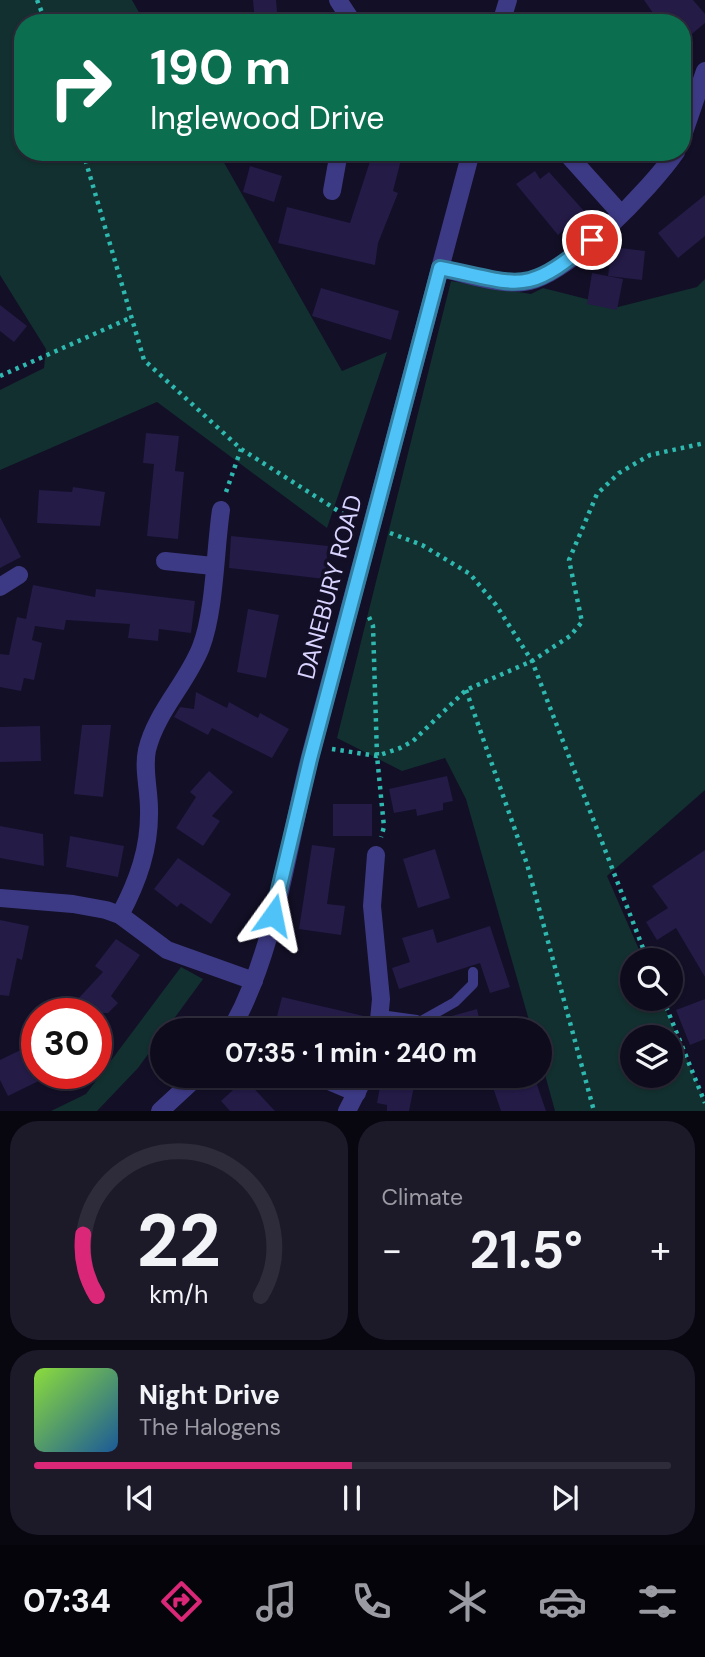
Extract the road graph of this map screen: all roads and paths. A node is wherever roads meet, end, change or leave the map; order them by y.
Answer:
1 (705, 71) edge
2 (691, 112) edge
3 (86, 161) edge
4 (335, 161) edge
5 (469, 161) edge
6 (573, 161) edge
7 (668, 161) edge
8 (332, 191) dead end
9 (621, 214) junction
10 (440, 268) junction
11 (130, 318) junction
12 (0, 376) edge
13 (705, 443) edge
14 (241, 449) junction
15 (220, 510) joint
16 (351, 519) dead end
17 (386, 531) dead end
18 (165, 561) dead end
19 (213, 566) junction
20 (19, 575) dead end
21 (0, 587) edge
22 (365, 607) dead end
23 (533, 661) junction
24 (466, 690) junction
25 (325, 748) dead end
26 (377, 756) junction
27 (376, 855) joint
28 (0, 898) edge
29 (120, 915) junction
30 (643, 948) edge
31 (472, 972) dead end
32 (254, 981) junction
33 (668, 1011) edge
34 (236, 1018) edge
35 (379, 1018) edge
36 (427, 1018) edge
37 (705, 1084) edge
38 (185, 1088) edge
39 (359, 1088) edge
40 (698, 1088) junction
41 (705, 1103) edge
42 (160, 1111) edge
43 (347, 1111) edge
44 (594, 1111) edge

1 - 2 street
3 - 11 path
4 - 8 street
5 - 10 street, DANEBURY ROAD
6 - 9 street
7 - 9 street
9 - 10 street
10 - 32 street, DANEBURY ROAD
11 - 12 path
11 - 14 path
13 - 23 path
14 - 15 path
14 - 16 path
15 - 19 street
17 - 23 path
18 - 19 street
19 - 29 street
20 - 21 street
22 - 26 path
23 - 24 path
23 - 30 path
24 - 26 path
24 - 44 path
25 - 26 path
26 - 27 path
27 - 35 street
28 - 29 street
29 - 32 street
31 - 36 lane
32 - 34 street, DANEBURY ROAD
33 - 40 path
37 - 40 path
38 - 42 street
39 - 43 street
40 - 41 path

